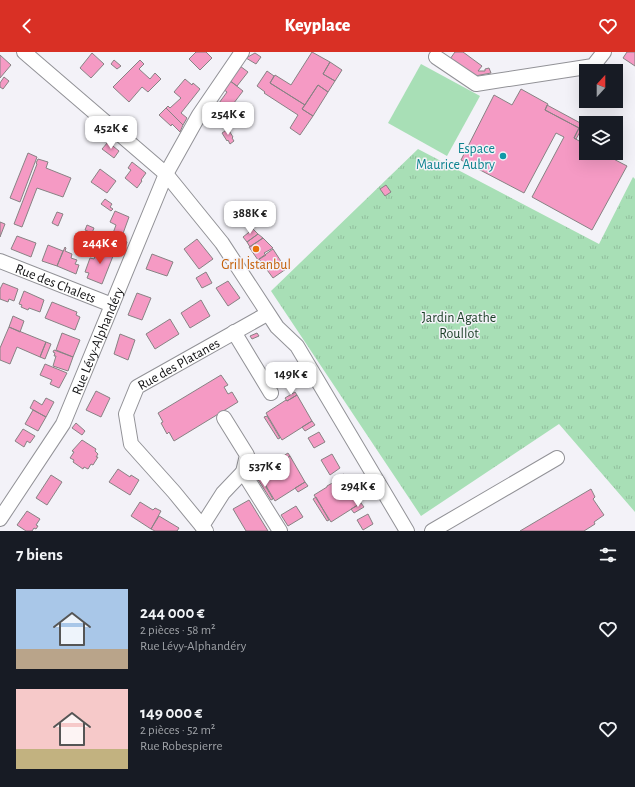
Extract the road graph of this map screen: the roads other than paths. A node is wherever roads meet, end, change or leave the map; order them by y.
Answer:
1 (24, 52) edge
2 (242, 52) edge
3 (604, 52) edge
4 (436, 57) dead end
5 (166, 174) junction
6 (0, 261) edge
7 (112, 305) junction
8 (267, 314) junction
9 (234, 332) junction
10 (271, 393) dead end
11 (224, 418) dead end
12 (557, 458) dead end
13 (244, 472) junction
14 (0, 519) edge
15 (204, 529) edge
16 (280, 531) edge
17 (407, 531) edge
18 (432, 531) edge

1 - 5 street
2 - 5 street, Rue Lévy-Alphandéry
3 - 4 street
5 - 7 street, Rue Lévy-Alphandéry
5 - 8 street
6 - 7 street, Rue des Chalets
7 - 14 street, Rue Lévy-Alphandéry
8 - 9 street, Rue des Platanes
8 - 17 street
9 - 10 street
9 - 15 street, Rue des Platanes
11 - 13 street
12 - 18 street
13 - 15 street
13 - 16 street

